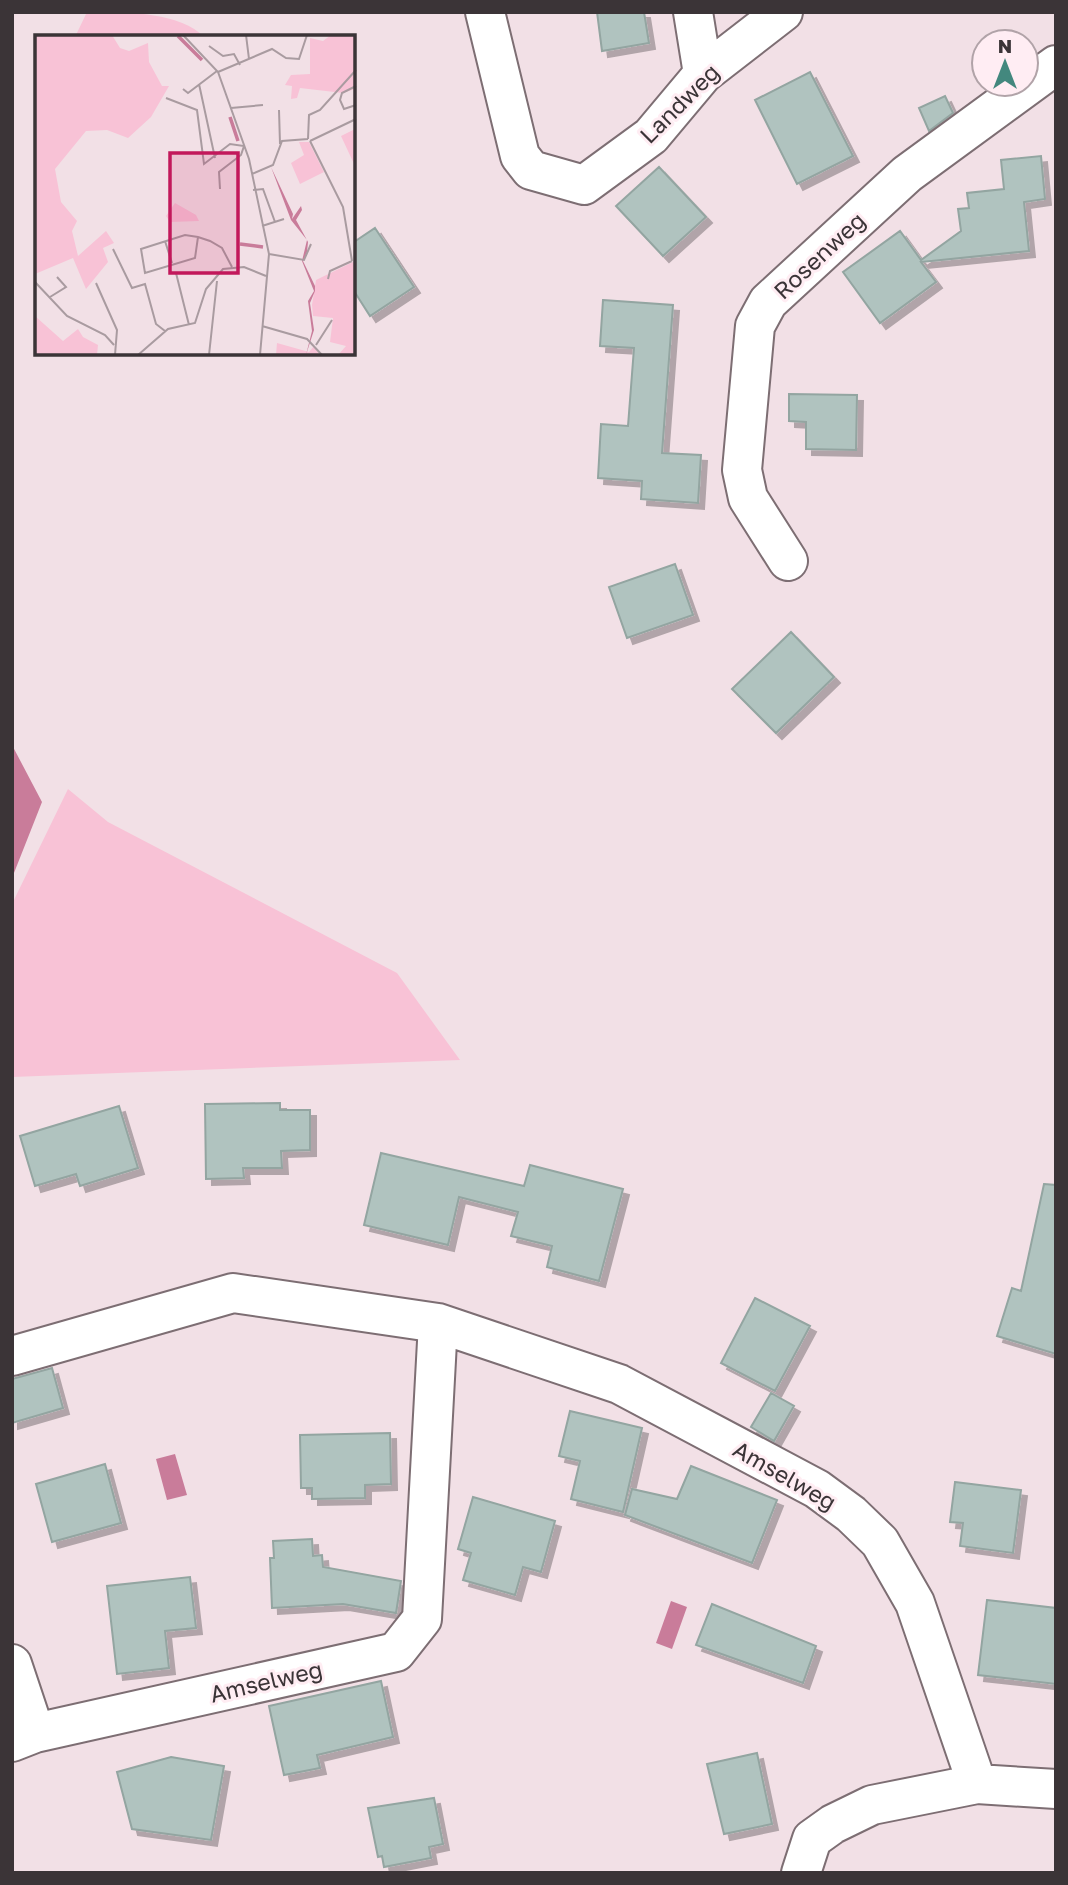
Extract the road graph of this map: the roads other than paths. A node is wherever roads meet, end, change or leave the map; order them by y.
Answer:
1 (485, 12) edge
2 (693, 12) edge
3 (783, 12) edge
4 (1056, 65) edge
5 (703, 74) junction
6 (788, 561) dead end
7 (438, 1324) junction
8 (12, 1356) edge
9 (12, 1664) edge
10 (24, 1738) edge
11 (977, 1784) junction
12 (1056, 1789) edge
13 (801, 1873) edge

1 - 5 street, Landweg
2 - 5 street
3 - 5 street, Landweg
4 - 6 street, Rosenweg
7 - 8 street, Amselweg
7 - 10 street, Amselweg
7 - 11 street, Amselweg
9 - 10 street
11 - 12 street
11 - 13 street

